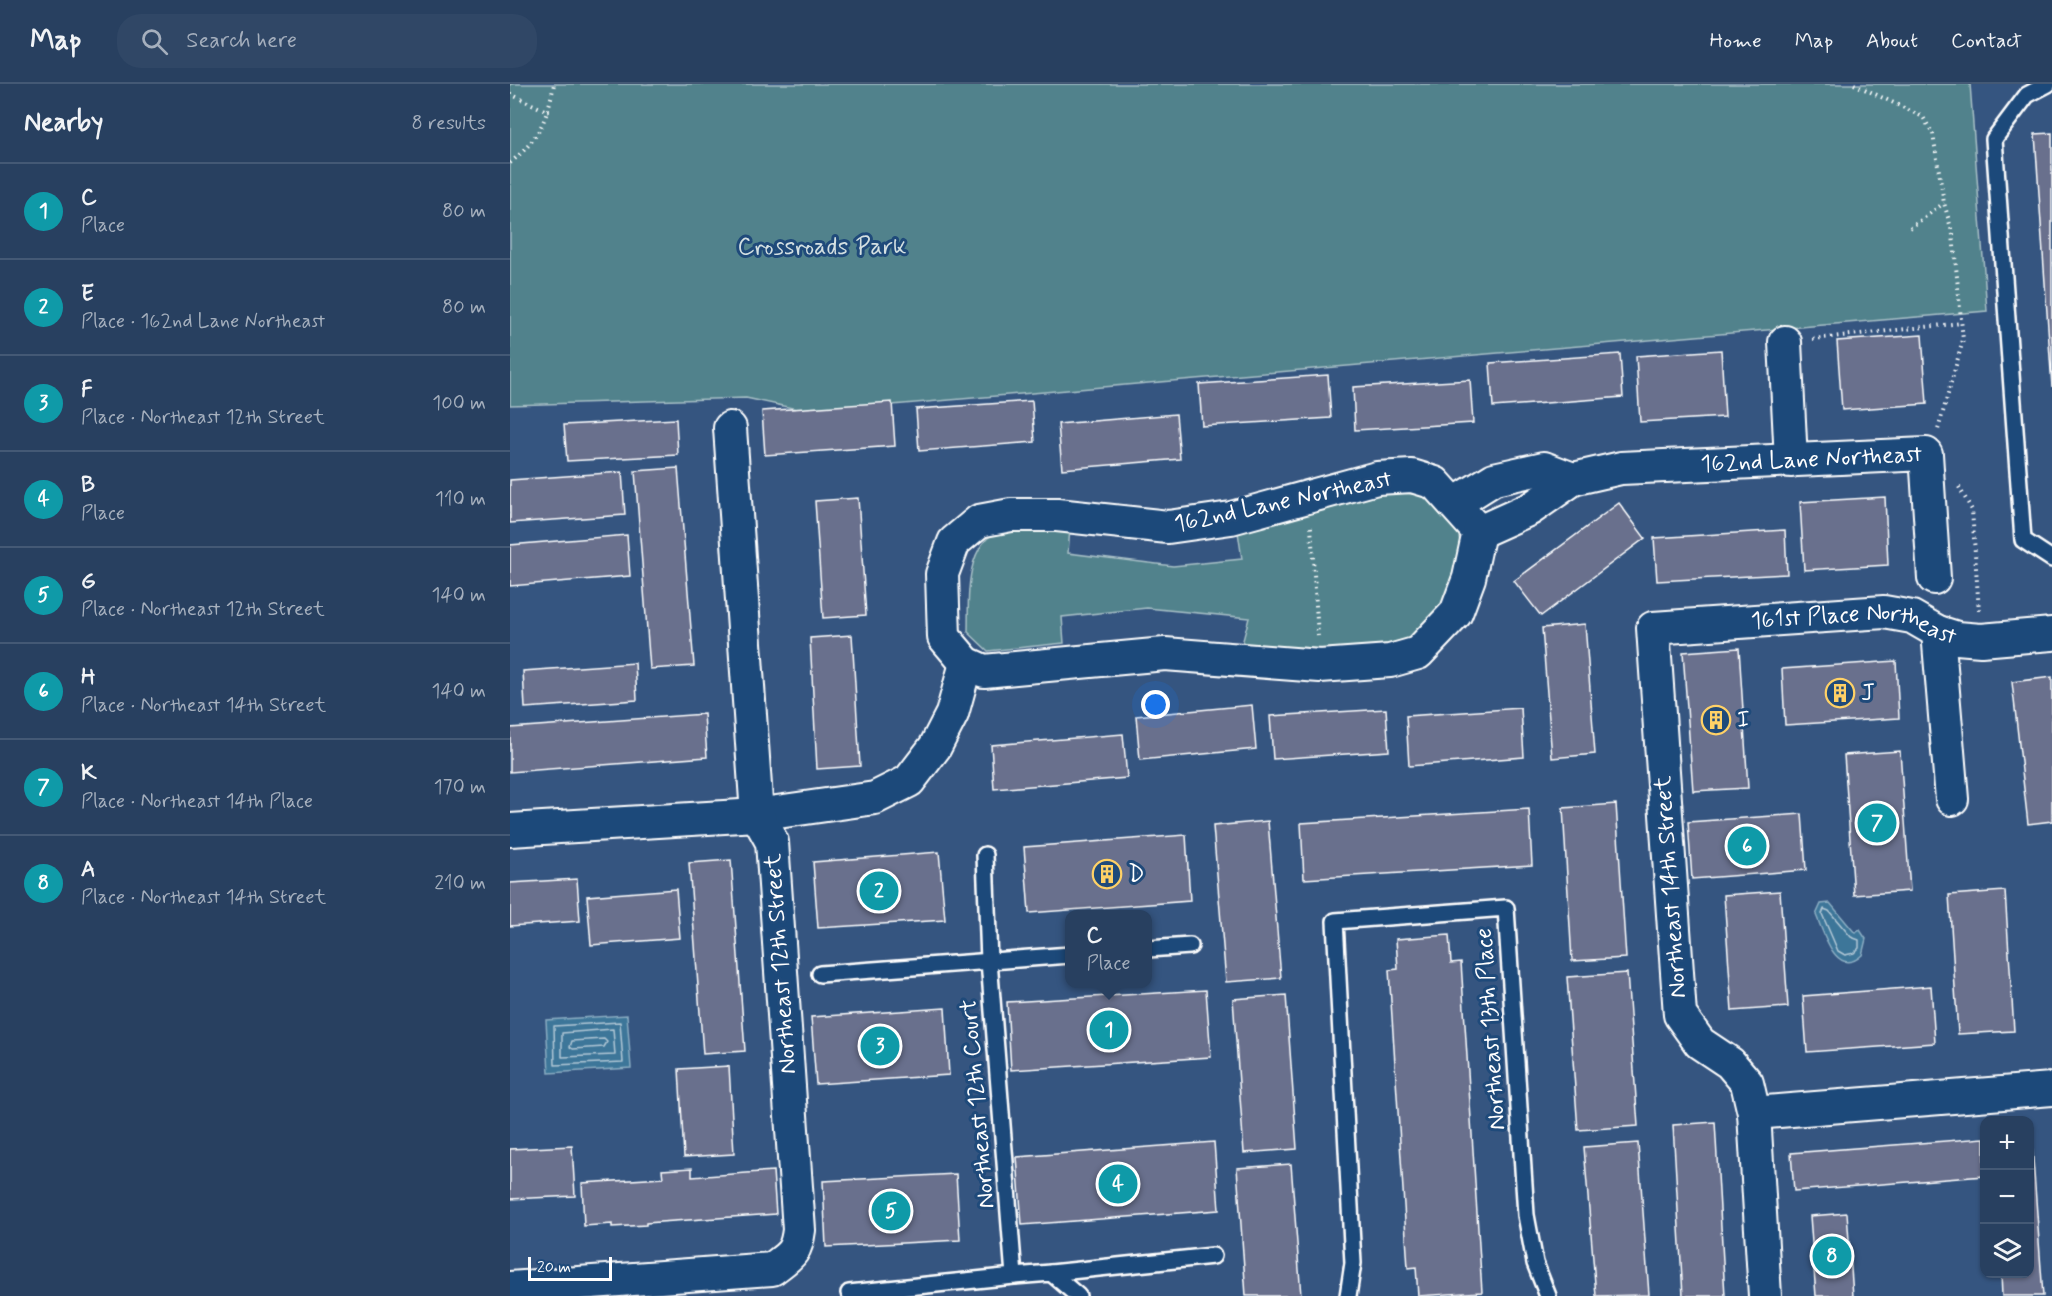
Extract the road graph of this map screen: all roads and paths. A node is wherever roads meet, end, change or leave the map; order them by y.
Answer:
1 (554, 84) edge
2 (1854, 84) edge
3 (2048, 84) edge
4 (510, 94) edge
5 (549, 112) junction
6 (510, 163) edge
7 (1944, 203) junction
8 (1910, 228) dead end
9 (1962, 323) junction
10 (1785, 342) joint
11 (730, 428) dead end
12 (1926, 454) junction
13 (1791, 461) junction
14 (1573, 479) junction
15 (1309, 496) junction
16 (1454, 504) junction
17 (1479, 532) junction
18 (2052, 559) edge
19 (1934, 579) dead end
20 (1653, 628) joint
21 (1938, 632) junction
22 (2052, 634) edge
23 (1981, 640) junction
24 (966, 663) junction
25 (1320, 666) junction
26 (1952, 799) dead end
27 (757, 815) junction
28 (510, 830) edge
29 (985, 855) dead end
30 (1190, 946) dead end
31 (1152, 950) edge
32 (1065, 955) edge
33 (989, 961) junction
34 (820, 974) dead end
35 (2052, 1089) edge
36 (1754, 1113) junction
37 (1213, 1256) dead end
38 (1051, 1273) junction
39 (1014, 1276) junction
40 (510, 1288) edge
41 (849, 1293) dead end
42 (1078, 1296) edge
43 (1348, 1296) edge
44 (1548, 1296) edge
45 (1765, 1296) edge

1 - 5 path
2 - 7 path
3 - 18 lane
4 - 5 path
5 - 6 path
7 - 8 path
7 - 9 path
9 - 10 path
9 - 12 path
10 - 13 street
11 - 27 street, Northeast 12th Street
12 - 13 street, 162nd Lane Northeast
12 - 19 street, 162nd Lane Northeast
12 - 23 path
13 - 14 street, 162nd Lane Northeast
14 - 16 street
14 - 17 street, 162nd Lane Northeast
15 - 16 street, 162nd Lane Northeast
15 - 24 street, 162nd Lane Northeast
15 - 25 path
16 - 17 street, 162nd Lane Northeast
17 - 25 street
20 - 21 street, 161st Place Northeast
20 - 36 street, Northeast 14th Street
21 - 23 street, 161st Place Northeast
21 - 26 street
22 - 23 street, 161st Place Northeast
24 - 25 street
24 - 27 street
27 - 28 street
27 - 40 street, Northeast 12th Street
29 - 33 lane, Northeast 12th Court
30 - 31 lane
32 - 33 lane
33 - 34 lane
33 - 39 lane, Northeast 12th Court
35 - 36 street
36 - 45 street, Northeast 14th Street
37 - 38 lane
38 - 39 lane
38 - 42 lane
39 - 41 lane
43 - 44 lane, Northeast 13th Place

